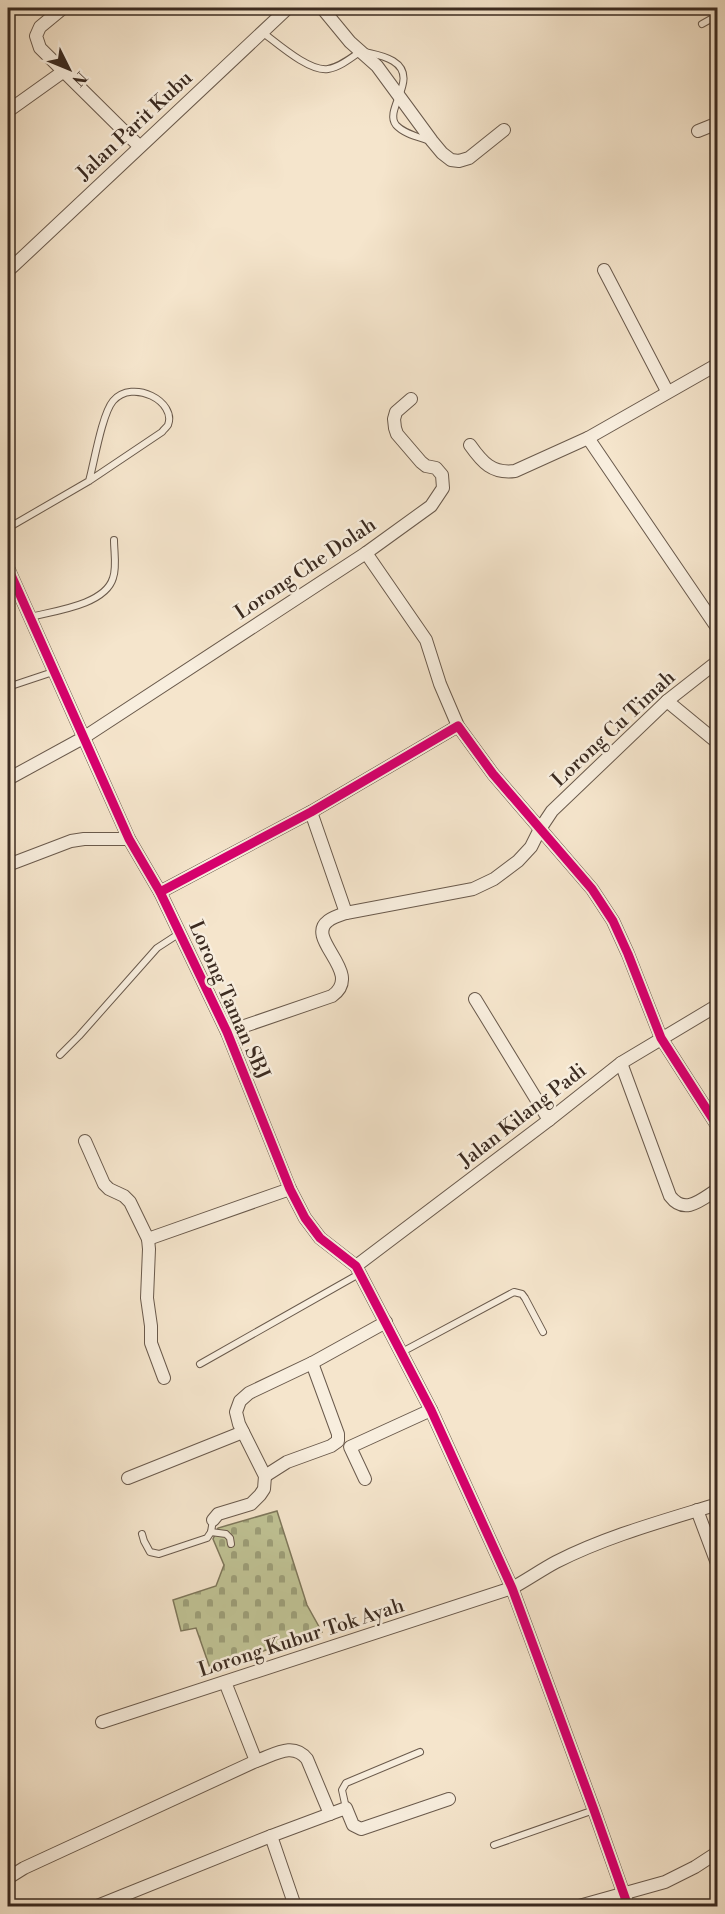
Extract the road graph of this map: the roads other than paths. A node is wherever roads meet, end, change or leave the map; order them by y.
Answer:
1 (63, 8) edge
2 (288, 8) edge
3 (322, 8) edge
4 (717, 15) edge
5 (702, 24) dead end
6 (262, 31) junction
7 (362, 51) junction
8 (64, 71) junction
9 (400, 96) junction
10 (8, 111) edge
11 (717, 123) edge
12 (504, 130) dead end
13 (698, 131) dead end
14 (432, 141) junction
15 (140, 146) junction
16 (8, 270) edge
17 (604, 270) dead end
18 (717, 364) edge
19 (668, 391) junction
20 (411, 399) dead end
21 (588, 438) junction
22 (470, 445) dead end
23 (89, 481) junction
24 (8, 528) edge
25 (114, 540) dead end
26 (366, 553) junction
27 (8, 568) edge
28 (29, 617) junction
29 (717, 629) edge
30 (717, 661) edge
31 (53, 672) junction
32 (8, 687) edge
33 (667, 701) junction
34 (458, 726) junction
35 (82, 738) junction
36 (717, 743) edge
37 (8, 779) edge
38 (311, 812) junction
39 (540, 829) junction
40 (129, 840) junction
41 (8, 865) edge
42 (160, 892) junction
43 (346, 913) junction
44 (181, 933) junction
45 (475, 999) dead end
46 (717, 1005) edge
47 (227, 1032) junction
48 (661, 1038) junction
49 (60, 1055) dead end
50 (621, 1063) junction
51 (549, 1120) junction
52 (717, 1127) edge
53 (85, 1142) dead end
54 (717, 1188) edge
55 (290, 1189) junction
56 (148, 1239) junction
57 (358, 1270) junction
58 (386, 1322) junction
59 (543, 1332) dead end
60 (402, 1352) junction
61 (312, 1363) junction
62 (200, 1364) dead end
63 (164, 1378) dead end
64 (431, 1410) junction
65 (243, 1432) junction
66 (266, 1476) junction
67 (128, 1478) dead end
68 (364, 1479) dead end
69 (717, 1504) edge
70 (696, 1510) junction
71 (212, 1526) junction
72 (142, 1534) dead end
73 (231, 1544) dead end
74 (717, 1566) edge
75 (512, 1588) junction
76 (225, 1682) junction
77 (102, 1722) dead end
78 (420, 1752) dead end
79 (256, 1761) junction
80 (449, 1799) dead end
81 (346, 1808) junction
82 (594, 1810) junction
83 (330, 1814) junction
84 (271, 1836) junction
85 (494, 1845) dead end
86 (717, 1852) edge
87 (8, 1878) edge
88 (623, 1893) junction
89 (97, 1906) edge
90 (295, 1906) edge
91 (579, 1906) edge
92 (628, 1906) edge

1 - 8 street
2 - 6 street, Jalan Parit Kubu
3 - 7 street
4 - 5 lane
6 - 7 lane
6 - 15 street, Jalan Parit Kubu
7 - 9 street
8 - 10 street
8 - 15 street
9 - 14 street
9 - 14 lane
11 - 13 street
12 - 14 street
15 - 16 street, Jalan Parit Kubu
17 - 19 street
18 - 19 street
19 - 21 street
20 - 26 street, Lorong Che Dolah
21 - 22 street
21 - 29 street
23 - 23 lane
23 - 24 lane
25 - 28 lane
26 - 34 street
26 - 35 street, Lorong Che Dolah
27 - 28 street, Lorong Taman SBJ
28 - 31 street, Lorong Taman SBJ
30 - 33 street, Lorong Cu Timah
31 - 32 lane
31 - 35 street, Lorong Taman SBJ
33 - 36 street
33 - 39 street, Lorong Cu Timah
34 - 38 street
34 - 39 street
35 - 37 street, Lorong Che Dolah
35 - 40 street, Lorong Taman SBJ
38 - 42 street
38 - 43 street
39 - 43 street, Lorong Cu Timah
39 - 48 street
40 - 41 street
40 - 42 street, Lorong Taman SBJ
42 - 44 street, Lorong Taman SBJ
43 - 47 street
44 - 47 street, Lorong Taman SBJ
44 - 49 lane
45 - 51 street
46 - 48 street, Jalan Kilang Padi
47 - 55 street, Lorong Taman SBJ
48 - 50 street, Jalan Kilang Padi
48 - 52 street
50 - 51 street, Jalan Kilang Padi
50 - 54 street
51 - 57 street, Jalan Kilang Padi
53 - 56 street
55 - 56 street
55 - 57 street, Lorong Taman SBJ
56 - 63 street
57 - 58 street
57 - 62 lane
58 - 60 street
58 - 61 street
59 - 60 lane
60 - 64 street
61 - 65 street
61 - 66 street
64 - 68 street
64 - 75 street
65 - 66 street
65 - 67 street
66 - 71 street
69 - 70 street, Lorong Kubur Tok Ayah
70 - 74 street
70 - 75 street, Lorong Kubur Tok Ayah
71 - 72 lane
71 - 73 lane
75 - 76 street, Lorong Kubur Tok Ayah
75 - 82 street
76 - 77 street, Lorong Kubur Tok Ayah
76 - 79 street
78 - 81 lane
79 - 83 street
79 - 87 street
80 - 81 street
81 - 83 street
82 - 85 lane
82 - 88 street
83 - 84 street
84 - 89 street
84 - 90 street
86 - 88 street
88 - 91 street
88 - 92 street

